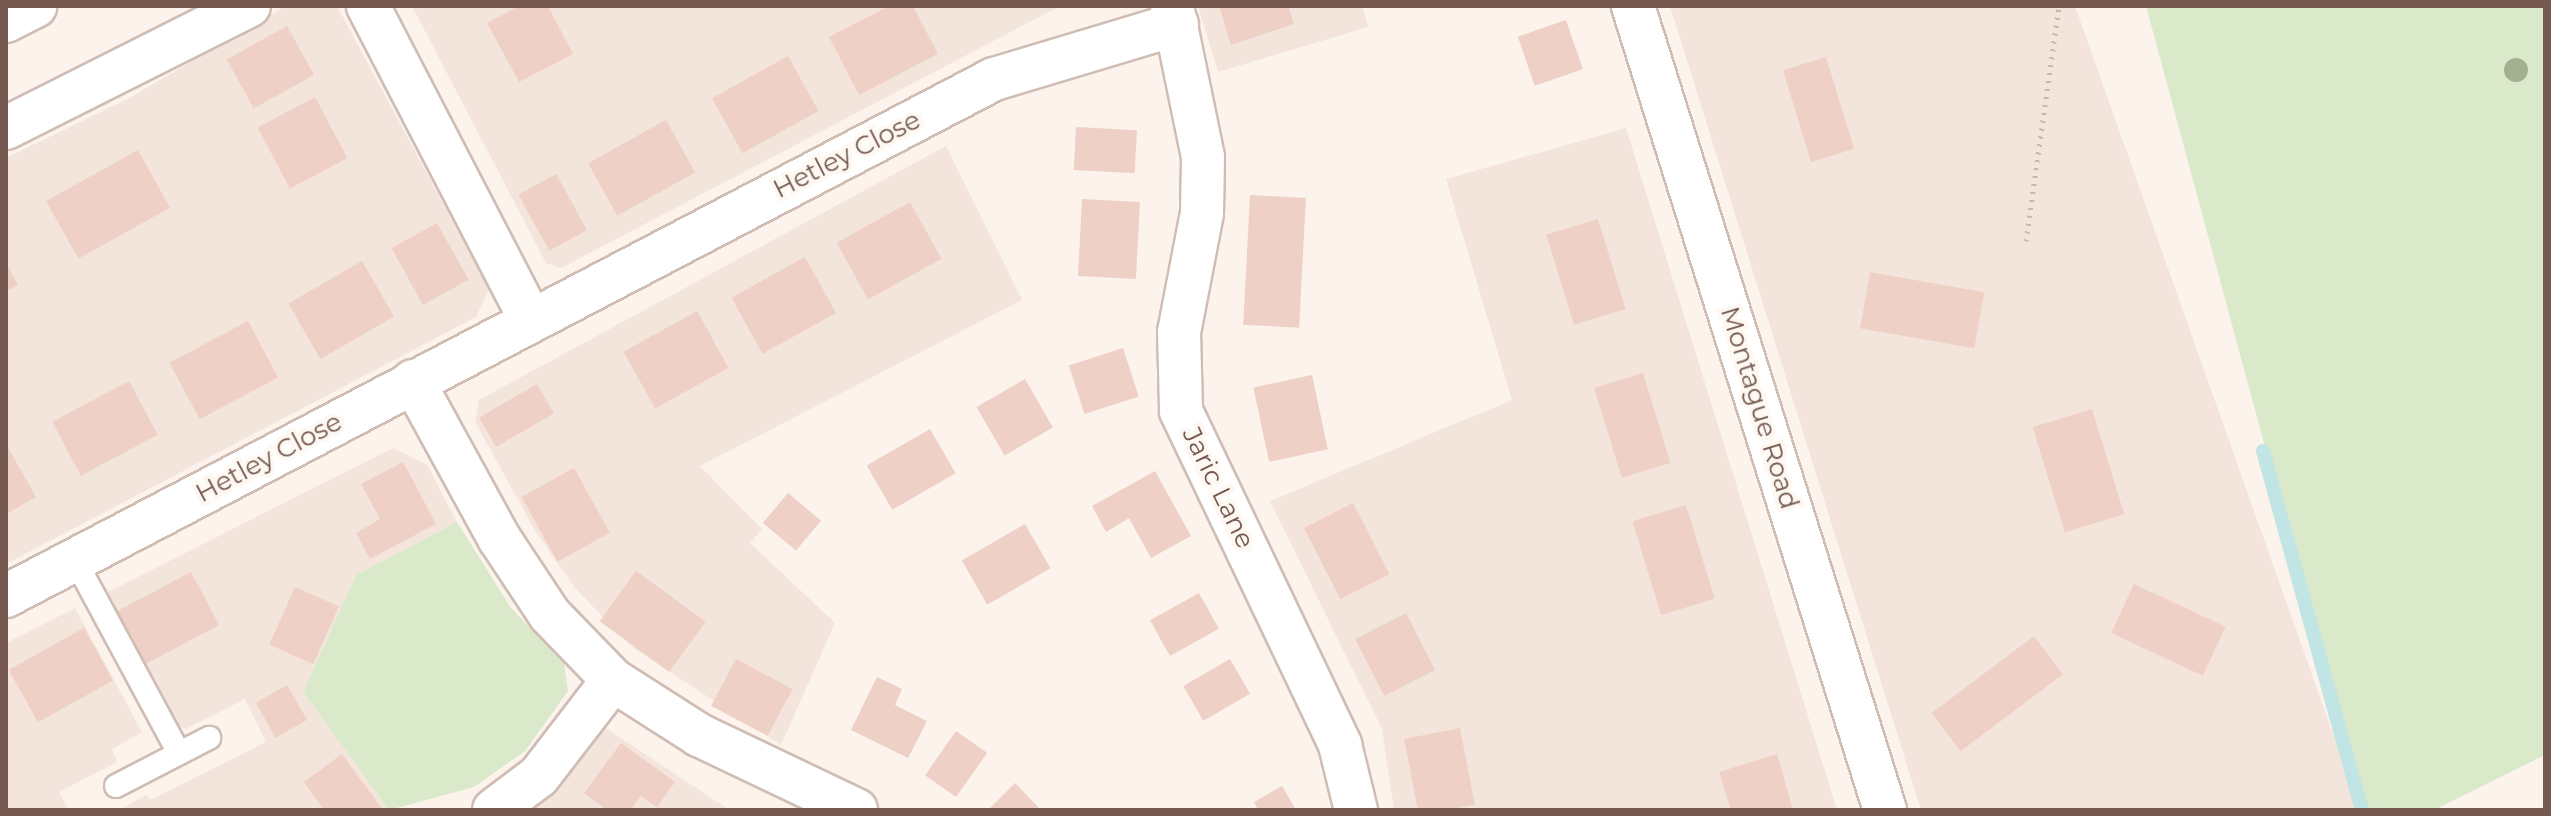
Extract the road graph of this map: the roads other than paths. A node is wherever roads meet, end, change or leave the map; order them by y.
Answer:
1 (249, 6) edge
2 (368, 6) edge
3 (1633, 6) edge
4 (1174, 15) edge
5 (6, 128) edge
6 (531, 320) junction
7 (413, 381) junction
8 (76, 562) junction
9 (6, 596) edge
10 (613, 680) junction
11 (209, 738) dead end
12 (179, 753) junction
13 (116, 786) dead end
14 (494, 810) edge
15 (856, 810) edge
16 (1356, 810) edge
17 (1885, 810) edge

1 - 5 street
2 - 6 street
3 - 17 street, Montague Road
4 - 6 street, Hetley Close
4 - 16 street, Jaric Lane
6 - 7 street, Hetley Close
7 - 8 street, Hetley Close
7 - 10 street
8 - 9 street, Hetley Close
8 - 12 lane
10 - 14 street
10 - 15 street
11 - 12 lane
12 - 13 lane

